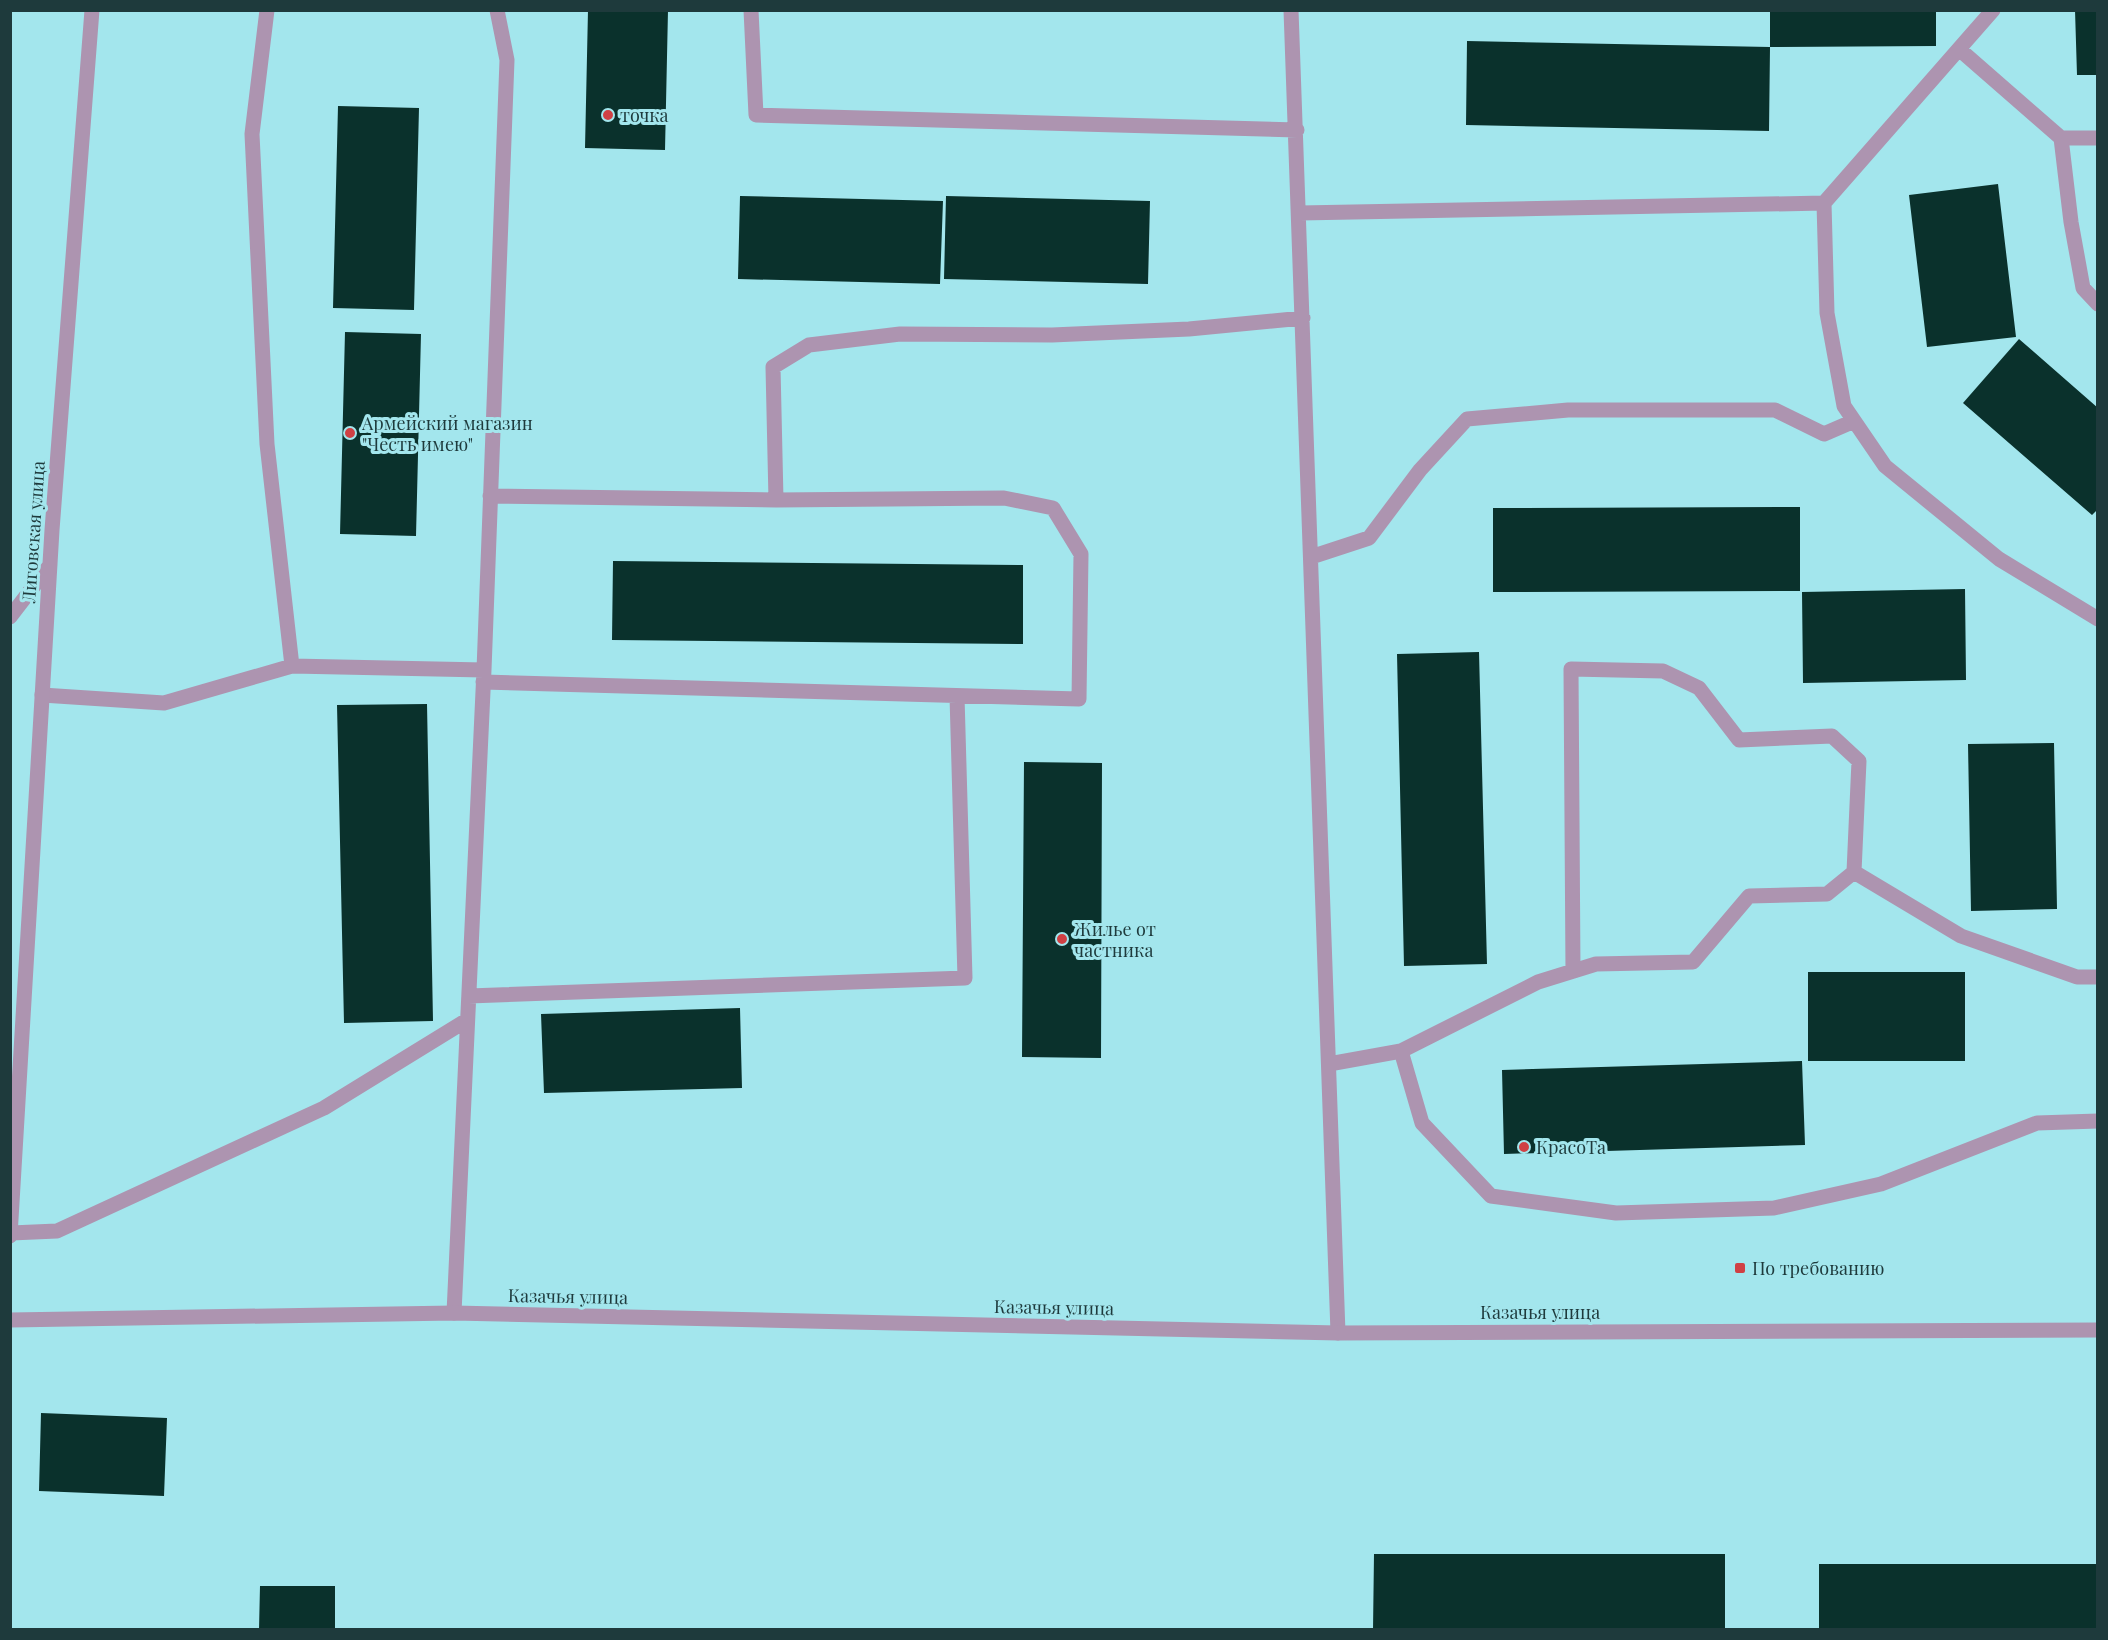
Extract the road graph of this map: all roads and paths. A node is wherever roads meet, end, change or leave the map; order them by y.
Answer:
1 (92, 10) edge
2 (267, 10) edge
3 (497, 10) edge
4 (751, 10) edge
5 (1291, 10) edge
6 (1993, 10) edge
7 (1959, 49) junction
8 (1297, 130) junction
9 (2061, 138) junction
10 (2097, 138) edge
11 (1824, 203) junction
12 (1299, 213) junction
13 (2097, 304) edge
14 (1303, 318) junction
15 (1854, 421) junction
16 (490, 495) junction
17 (776, 500) junction
18 (1311, 557) junction
19 (50, 565) junction
20 (10, 617) edge
21 (2097, 619) edge
22 (292, 666) junction
23 (483, 676) junction
24 (42, 694) junction
25 (957, 696) junction
26 (1854, 872) junction
27 (1573, 971) junction
28 (2097, 977) edge
29 (469, 996) junction
30 (467, 1020) junction
31 (1401, 1051) junction
32 (1329, 1064) junction
33 (2097, 1121) edge
34 (11, 1234) edge
35 (454, 1313) junction
36 (10, 1320) edge
37 (2097, 1330) edge
38 (1338, 1333) junction

1 - 19 street, Лиговская улица
2 - 22 street
3 - 16 street
4 - 8 street
5 - 8 street
6 - 7 street
7 - 9 street
7 - 11 street
8 - 12 street
9 - 10 street
9 - 13 street
11 - 12 street
11 - 15 street
12 - 14 street
14 - 17 street
14 - 18 street
15 - 18 street
15 - 21 street
16 - 17 street
16 - 23 street
17 - 25 street
18 - 32 street
19 - 20 street
19 - 24 street, Лиговская улица
22 - 23 street
22 - 24 street
23 - 25 street
23 - 29 street
24 - 34 street, Лиговская улица
25 - 29 street
26 - 27 street
26 - 27 street
26 - 28 street
27 - 31 street
29 - 30 street
30 - 34 street
30 - 35 street
31 - 32 street
31 - 33 street
32 - 38 street
35 - 36 street, Казачья улица
35 - 38 street, Казачья улица
37 - 38 street, Казачья улица

